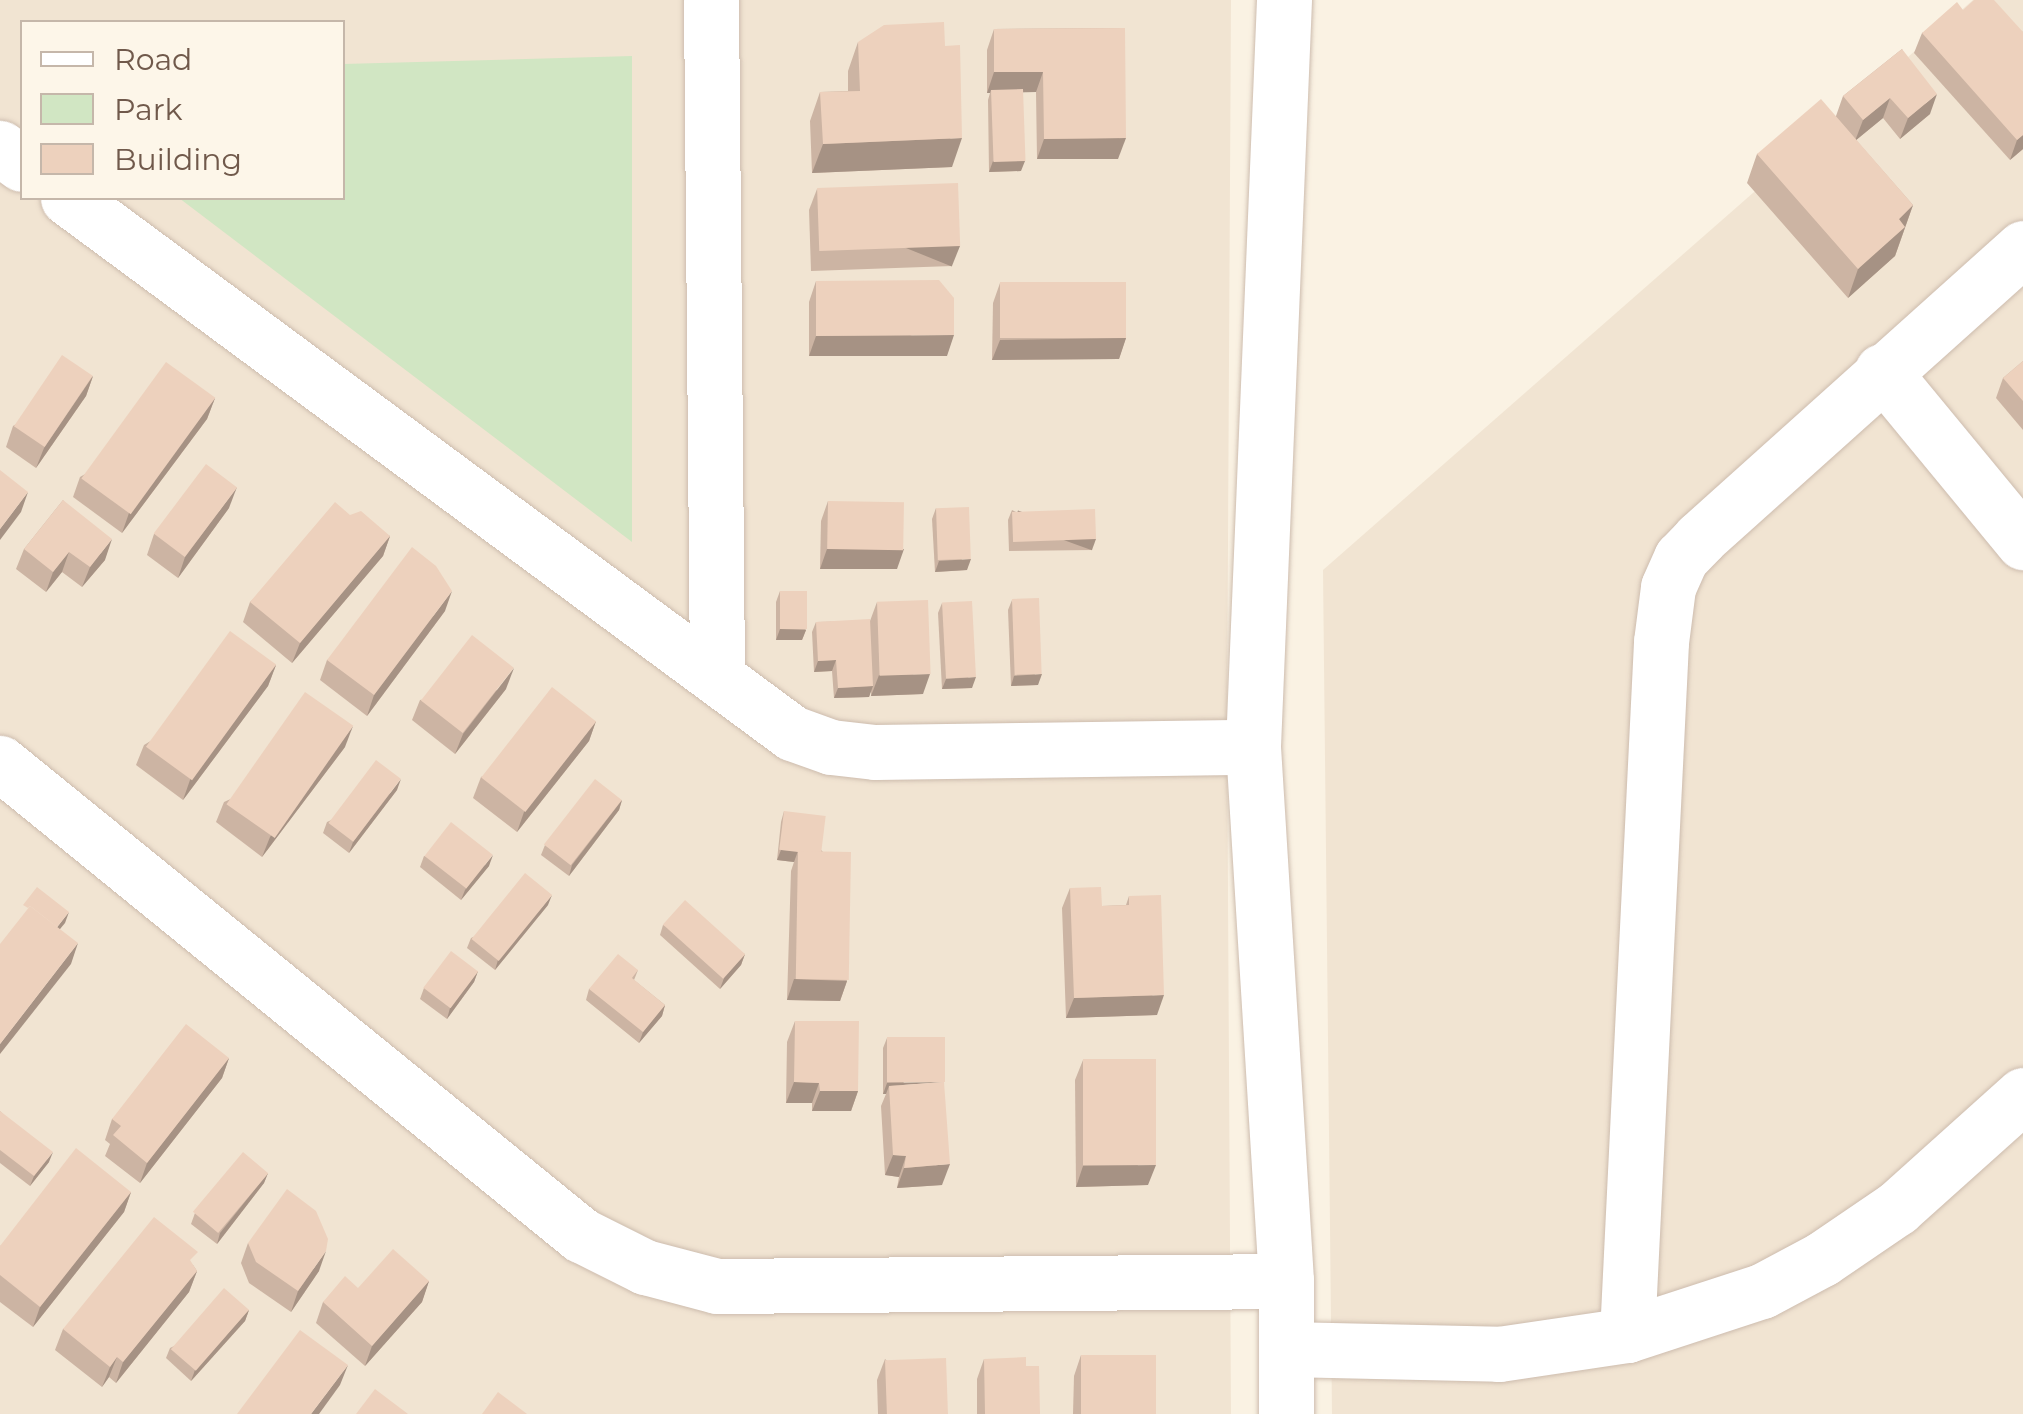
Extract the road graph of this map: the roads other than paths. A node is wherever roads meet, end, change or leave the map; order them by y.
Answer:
1 (711, 0) edge
2 (1284, 0) edge
3 (71, 200) edge
4 (2023, 248) edge
5 (1882, 371) junction
6 (2023, 542) edge
7 (717, 677) junction
8 (1253, 747) junction
9 (0, 763) edge
10 (2023, 1095) edge
11 (1286, 1282) junction
12 (1627, 1335) junction
13 (1286, 1349) junction
14 (1286, 1414) edge

1 - 7 street
2 - 8 street
3 - 7 street
4 - 5 street
5 - 6 street
5 - 12 street
7 - 8 street
8 - 11 street
9 - 11 street
10 - 12 street
11 - 13 street
12 - 13 street
13 - 14 street

